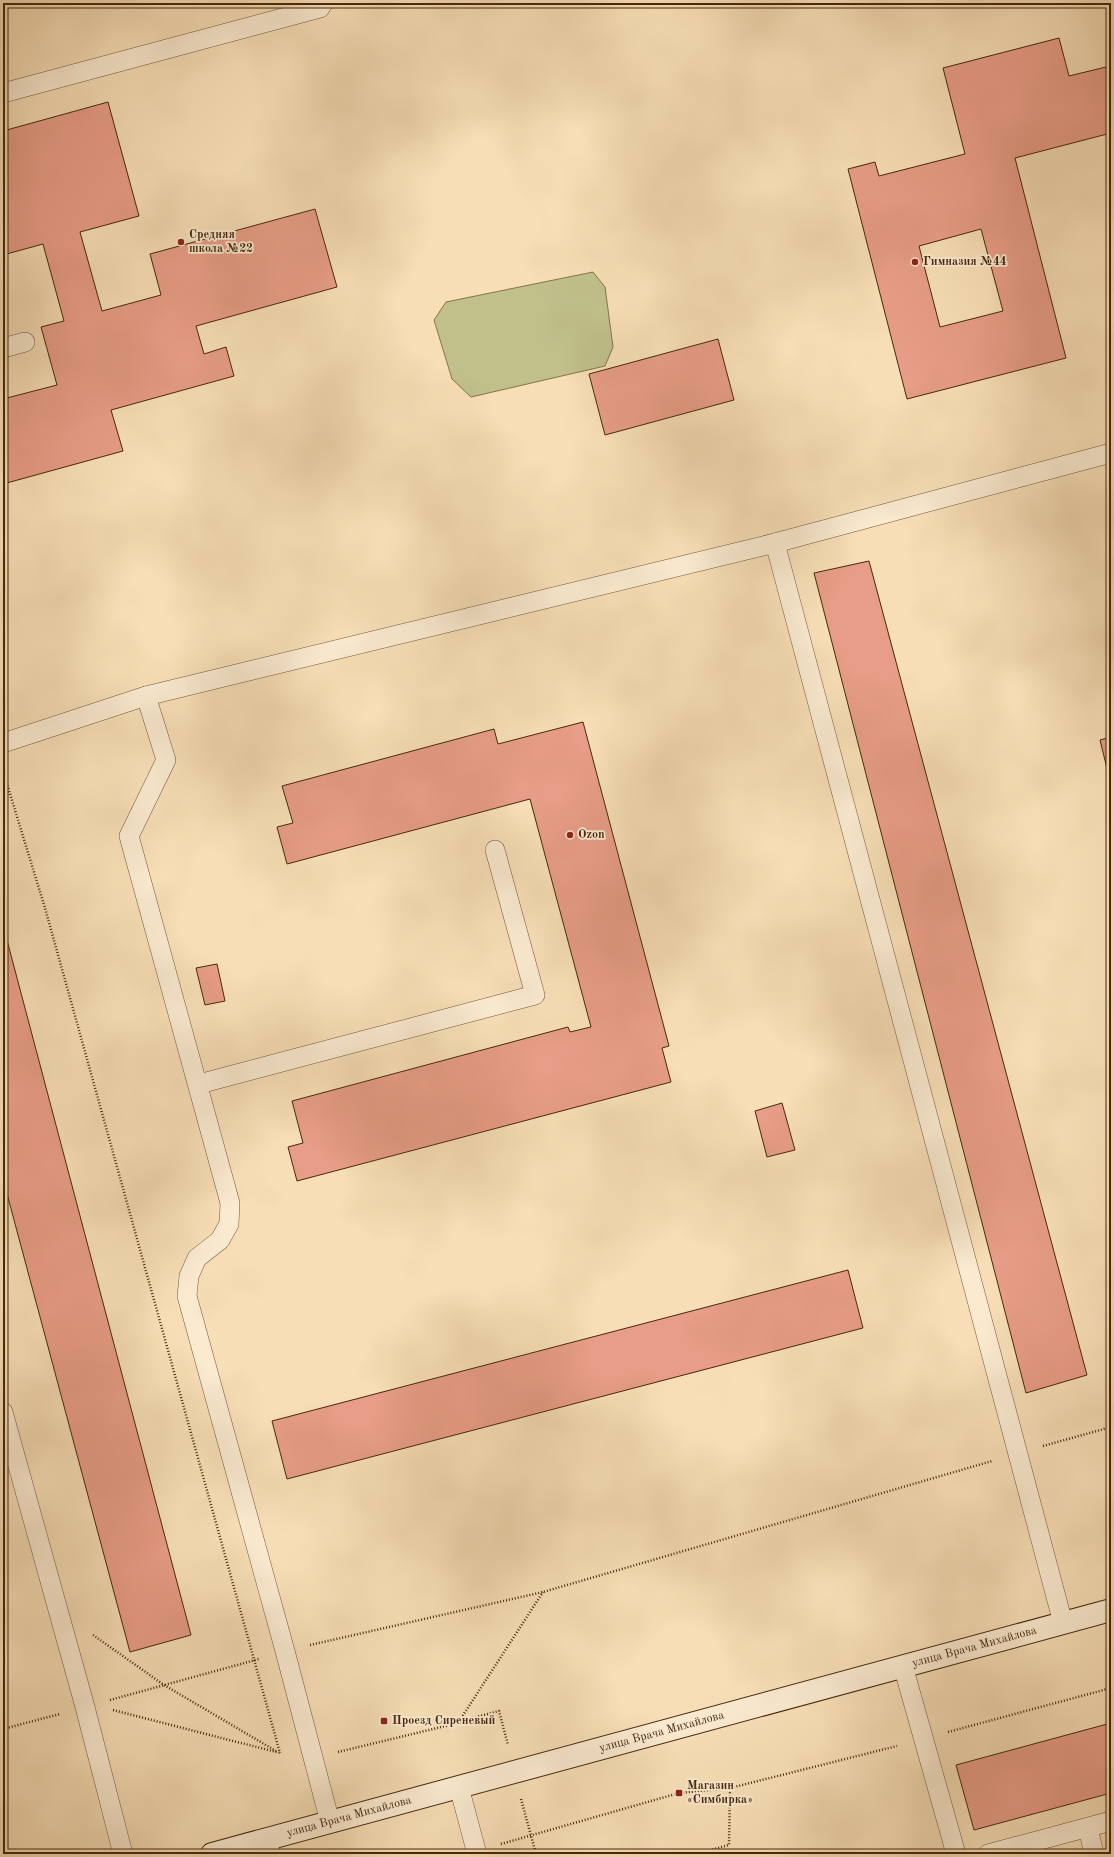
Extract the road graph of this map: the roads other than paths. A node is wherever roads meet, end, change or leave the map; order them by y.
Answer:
1 (323, 3) edge
2 (3, 94) edge
3 (25, 342) dead end
4 (3, 348) edge
5 (1111, 453) edge
6 (775, 543) junction
7 (146, 696) junction
8 (3, 743) edge
9 (496, 850) dead end
10 (198, 1084) junction
11 (3, 1412) edge
12 (1111, 1610) edge
13 (1062, 1623) junction
14 (903, 1666) junction
15 (459, 1787) junction
16 (1111, 1821) edge
17 (330, 1822) junction
18 (1088, 1828) junction
19 (267, 1847) edge
20 (477, 1853) edge
21 (123, 1854) edge
22 (212, 1854) edge
23 (956, 1854) edge
24 (988, 1854) edge
25 (1094, 1854) edge

1 - 2 lane
3 - 4 lane
5 - 6 lane
6 - 7 lane
6 - 13 lane
7 - 8 lane
7 - 10 lane
9 - 10 lane
10 - 17 lane
11 - 21 lane
12 - 13 main road, улица Врача Михайлова
13 - 14 main road, улица Врача Михайлова
14 - 15 main road, улица Врача Михайлова
14 - 23 lane
15 - 17 main road, улица Врача Михайлова
15 - 20 lane
16 - 18 lane
17 - 19 main road, улица Врача Михайлова
18 - 24 lane
18 - 25 lane
19 - 22 main road, улица Врача Михайлова

